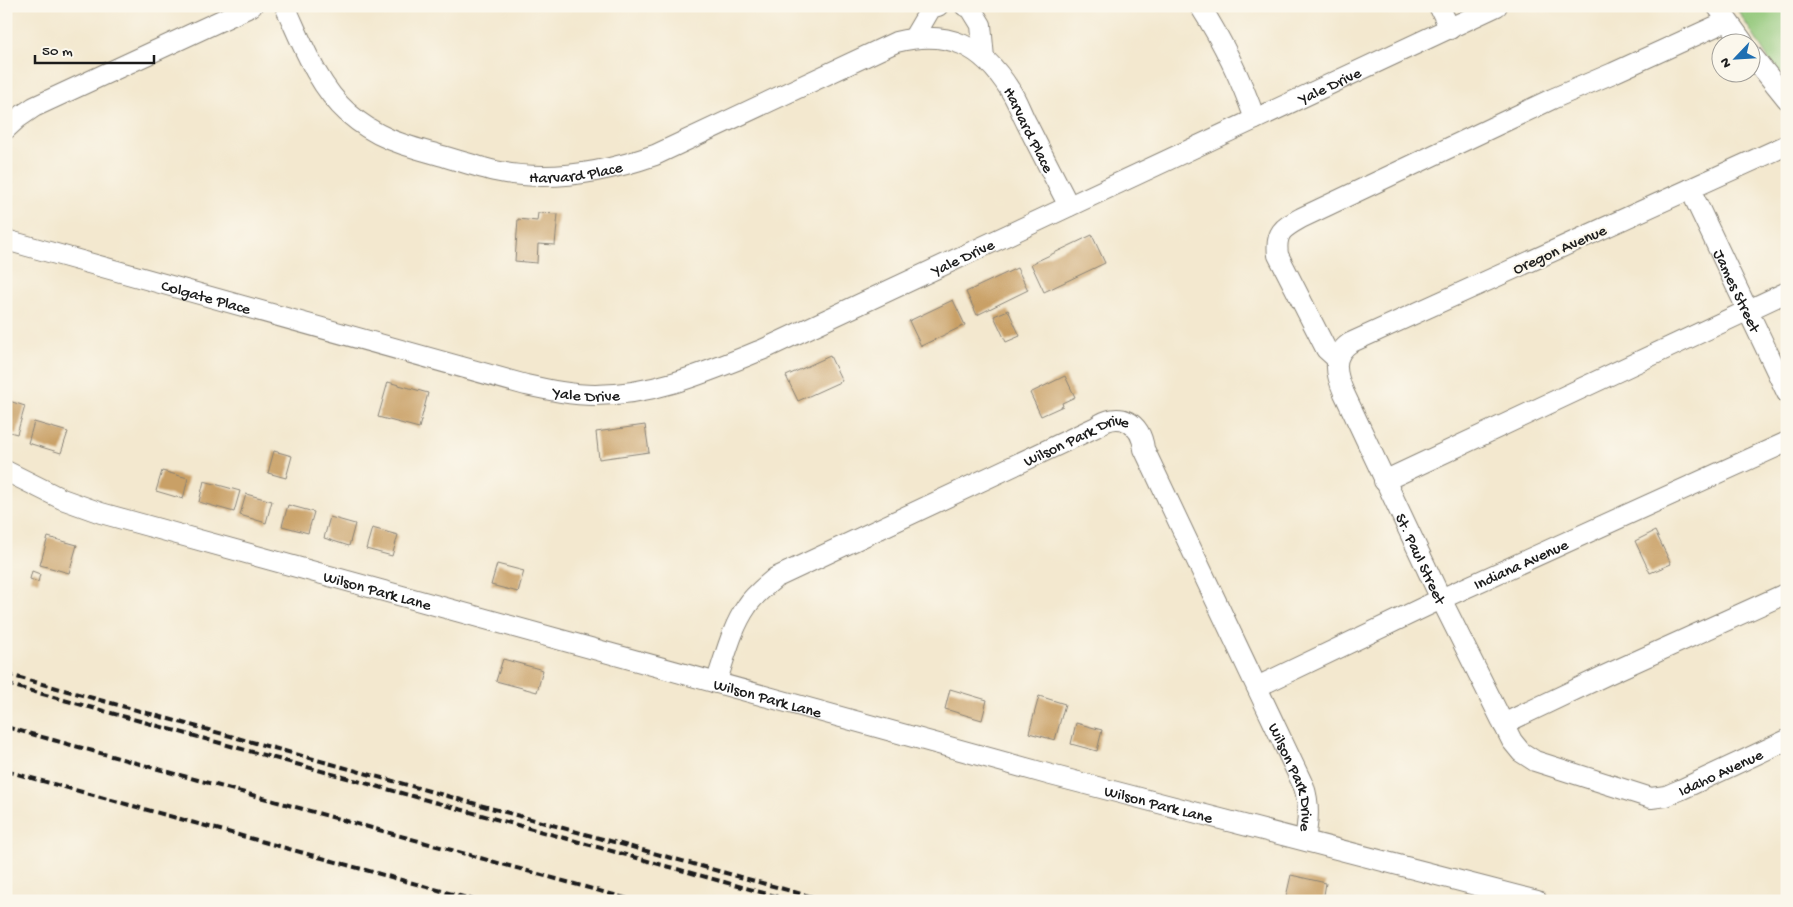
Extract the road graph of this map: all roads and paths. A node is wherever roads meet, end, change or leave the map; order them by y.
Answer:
1 (252, 6) edge
2 (285, 6) edge
3 (938, 6) edge
4 (965, 6) edge
5 (1200, 6) edge
6 (1439, 6) edge
7 (1497, 6) edge
8 (1722, 14) edge
9 (1450, 28) junction
10 (1735, 32) edge
11 (914, 38) junction
12 (984, 58) junction
13 (1760, 66) edge
14 (1787, 100) edge
15 (1255, 119) junction
16 (6, 129) edge
17 (1787, 144) edge
18 (1690, 189) junction
19 (1069, 206) junction
20 (6, 240) edge
21 (1787, 292) edge
22 (1748, 310) junction
23 (407, 351) joint
24 (1337, 359) junction
25 (1787, 393) edge
26 (1787, 442) edge
27 (6, 472) edge
28 (1384, 481) junction
29 (1787, 594) edge
30 (1441, 599) junction
31 (716, 684) junction
32 (1257, 687) junction
33 (1503, 724) junction
34 (1787, 740) edge
35 (1651, 798) joint
36 (1305, 840) junction
37 (1536, 901) edge

1 - 16 street
2 - 11 street, Harvard Place
3 - 11 street
4 - 12 street
5 - 15 street
6 - 9 street
7 - 9 street, Yale Drive
8 - 10 street
8 - 24 street
9 - 15 street, Yale Drive
11 - 12 street, Harvard Place
12 - 19 street, Harvard Place
13 - 14 street
15 - 19 street, Yale Drive
17 - 18 street, Oregon Avenue
18 - 22 street, James Street
18 - 24 street, Oregon Avenue
19 - 23 street, Yale Drive
20 - 23 street, Colgate Place
21 - 22 street
22 - 25 street, James Street
22 - 28 street
24 - 28 street, St. Paul Street
26 - 30 street, Indiana Avenue
27 - 31 street, Wilson Park Lane
28 - 30 street, St. Paul Street
29 - 33 street
30 - 32 street, Indiana Avenue
30 - 33 street, St. Paul Street
31 - 32 street, Wilson Park Drive
31 - 36 street, Wilson Park Lane
32 - 36 street, Wilson Park Drive
33 - 35 street, St. Paul Street
34 - 35 street, Idaho Avenue
36 - 37 street, Wilson Park Lane

